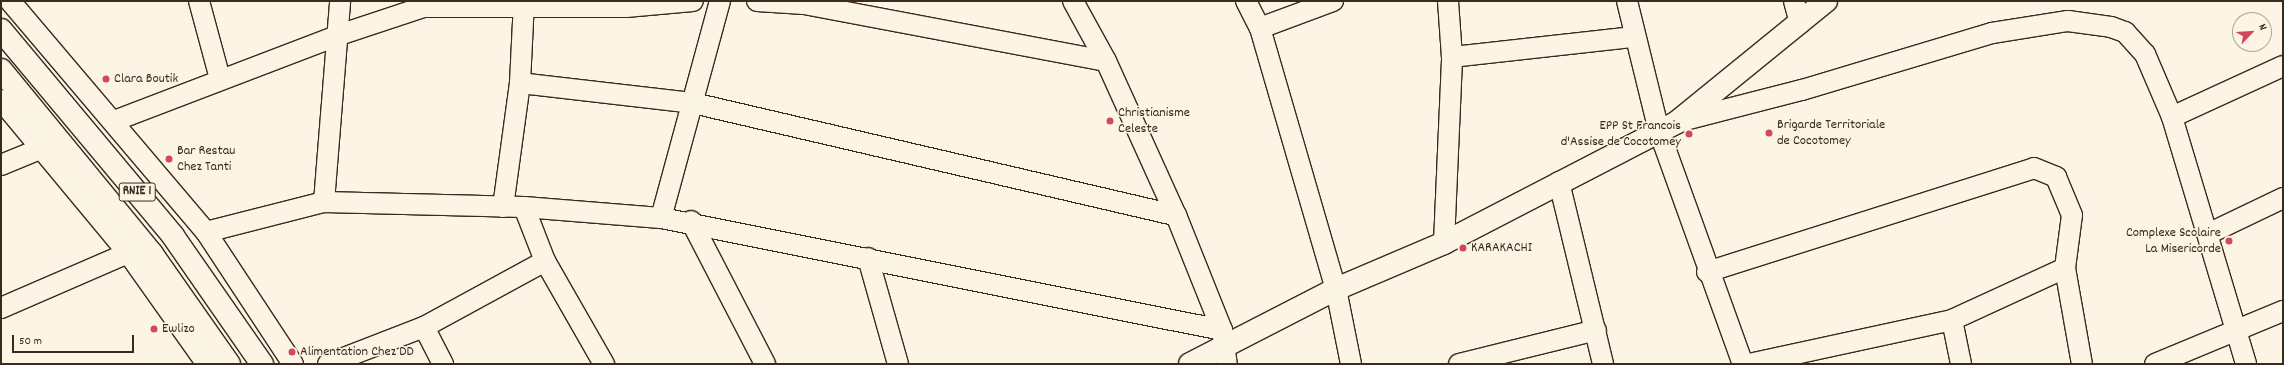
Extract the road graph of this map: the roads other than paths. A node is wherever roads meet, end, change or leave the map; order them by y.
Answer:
1 (10, 1) edge
2 (200, 1) edge
3 (340, 1) edge
4 (693, 1) edge
5 (720, 1) edge
6 (757, 1) edge
7 (1073, 1) edge
8 (1246, 1) edge
9 (1333, 1) edge
10 (1448, 1) edge
11 (1627, 1) edge
12 (1794, 1) edge
13 (1826, 1) edge
14 (804, 3) edge
15 (525, 5) edge
16 (1800, 23) junction
17 (1260, 28) junction
18 (1, 30) edge
19 (339, 35) junction
20 (1633, 37) junction
21 (1452, 57) junction
22 (1106, 62) junction
23 (2283, 66) edge
24 (1, 70) edge
25 (220, 79) junction
26 (520, 83) junction
27 (1, 100) edge
28 (693, 103) junction
29 (2172, 117) junction
30 (114, 121) junction
31 (1668, 127) junction
32 (42, 148) junction
33 (1, 165) edge
34 (1560, 182) junction
35 (2283, 198) edge
36 (324, 202) junction
37 (503, 207) junction
38 (524, 208) junction
39 (1176, 215) junction
40 (661, 218) junction
41 (691, 221) junction
42 (206, 232) junction
43 (2210, 233) junction
44 (1444, 243) junction
45 (128, 253) junction
46 (868, 258) junction
47 (545, 261) junction
48 (2065, 268) junction
49 (1707, 272) junction
50 (1336, 289) junction
51 (1, 308) edge
52 (2283, 311) edge
53 (1952, 320) junction
54 (424, 327) junction
55 (1596, 330) junction
56 (2239, 332) junction
57 (1224, 347) edge
58 (207, 364) edge
59 (229, 364) edge
60 (262, 364) edge
61 (293, 364) edge
62 (328, 364) edge
63 (442, 364) edge
64 (604, 364) edge
65 (765, 364) edge
66 (898, 364) edge
67 (1190, 364) edge
68 (1351, 364) edge
69 (1459, 364) edge
70 (1603, 364) edge
71 (1743, 364) edge
72 (1749, 364) edge
73 (1961, 364) edge
74 (2082, 364) edge
75 (2155, 364) edge
76 (2246, 364) edge

1 - 30 street
2 - 25 street
3 - 19 street
4 - 15 street
5 - 28 street
6 - 14 street
7 - 22 street
8 - 17 street
9 - 17 street
10 - 21 street
11 - 20 street
12 - 16 street
13 - 16 main road
14 - 22 street
15 - 19 street
15 - 26 street
16 - 31 main road
17 - 50 street
18 - 60 main road, RNIE 1
19 - 25 street
19 - 36 street
20 - 21 street
20 - 31 street
21 - 44 street
22 - 39 street
23 - 29 street
24 - 59 main road, RNIE 1
25 - 30 street
26 - 28 street
26 - 37 street
27 - 32 street
28 - 39 street
28 - 40 street
29 - 31 street
29 - 43 street
30 - 42 street
31 - 34 main road
31 - 49 street
32 - 33 street
32 - 45 street
34 - 44 main road
34 - 55 street
35 - 43 street
36 - 37 street
36 - 42 street
37 - 38 street
38 - 40 street
38 - 47 street
39 - 57 street
40 - 41 street
41 - 46 street
41 - 65 street
42 - 61 street
43 - 56 street
44 - 50 main road
45 - 51 street
45 - 58 street
46 - 57 street
46 - 66 street
47 - 54 street
47 - 64 street
48 - 49 street
48 - 53 street
48 - 74 street
49 - 71 street
50 - 57 main road
50 - 68 street
52 - 56 street
53 - 72 street
53 - 73 street
54 - 62 street
54 - 63 street
55 - 69 street
55 - 70 street
56 - 75 street
56 - 76 street
57 - 67 main road

